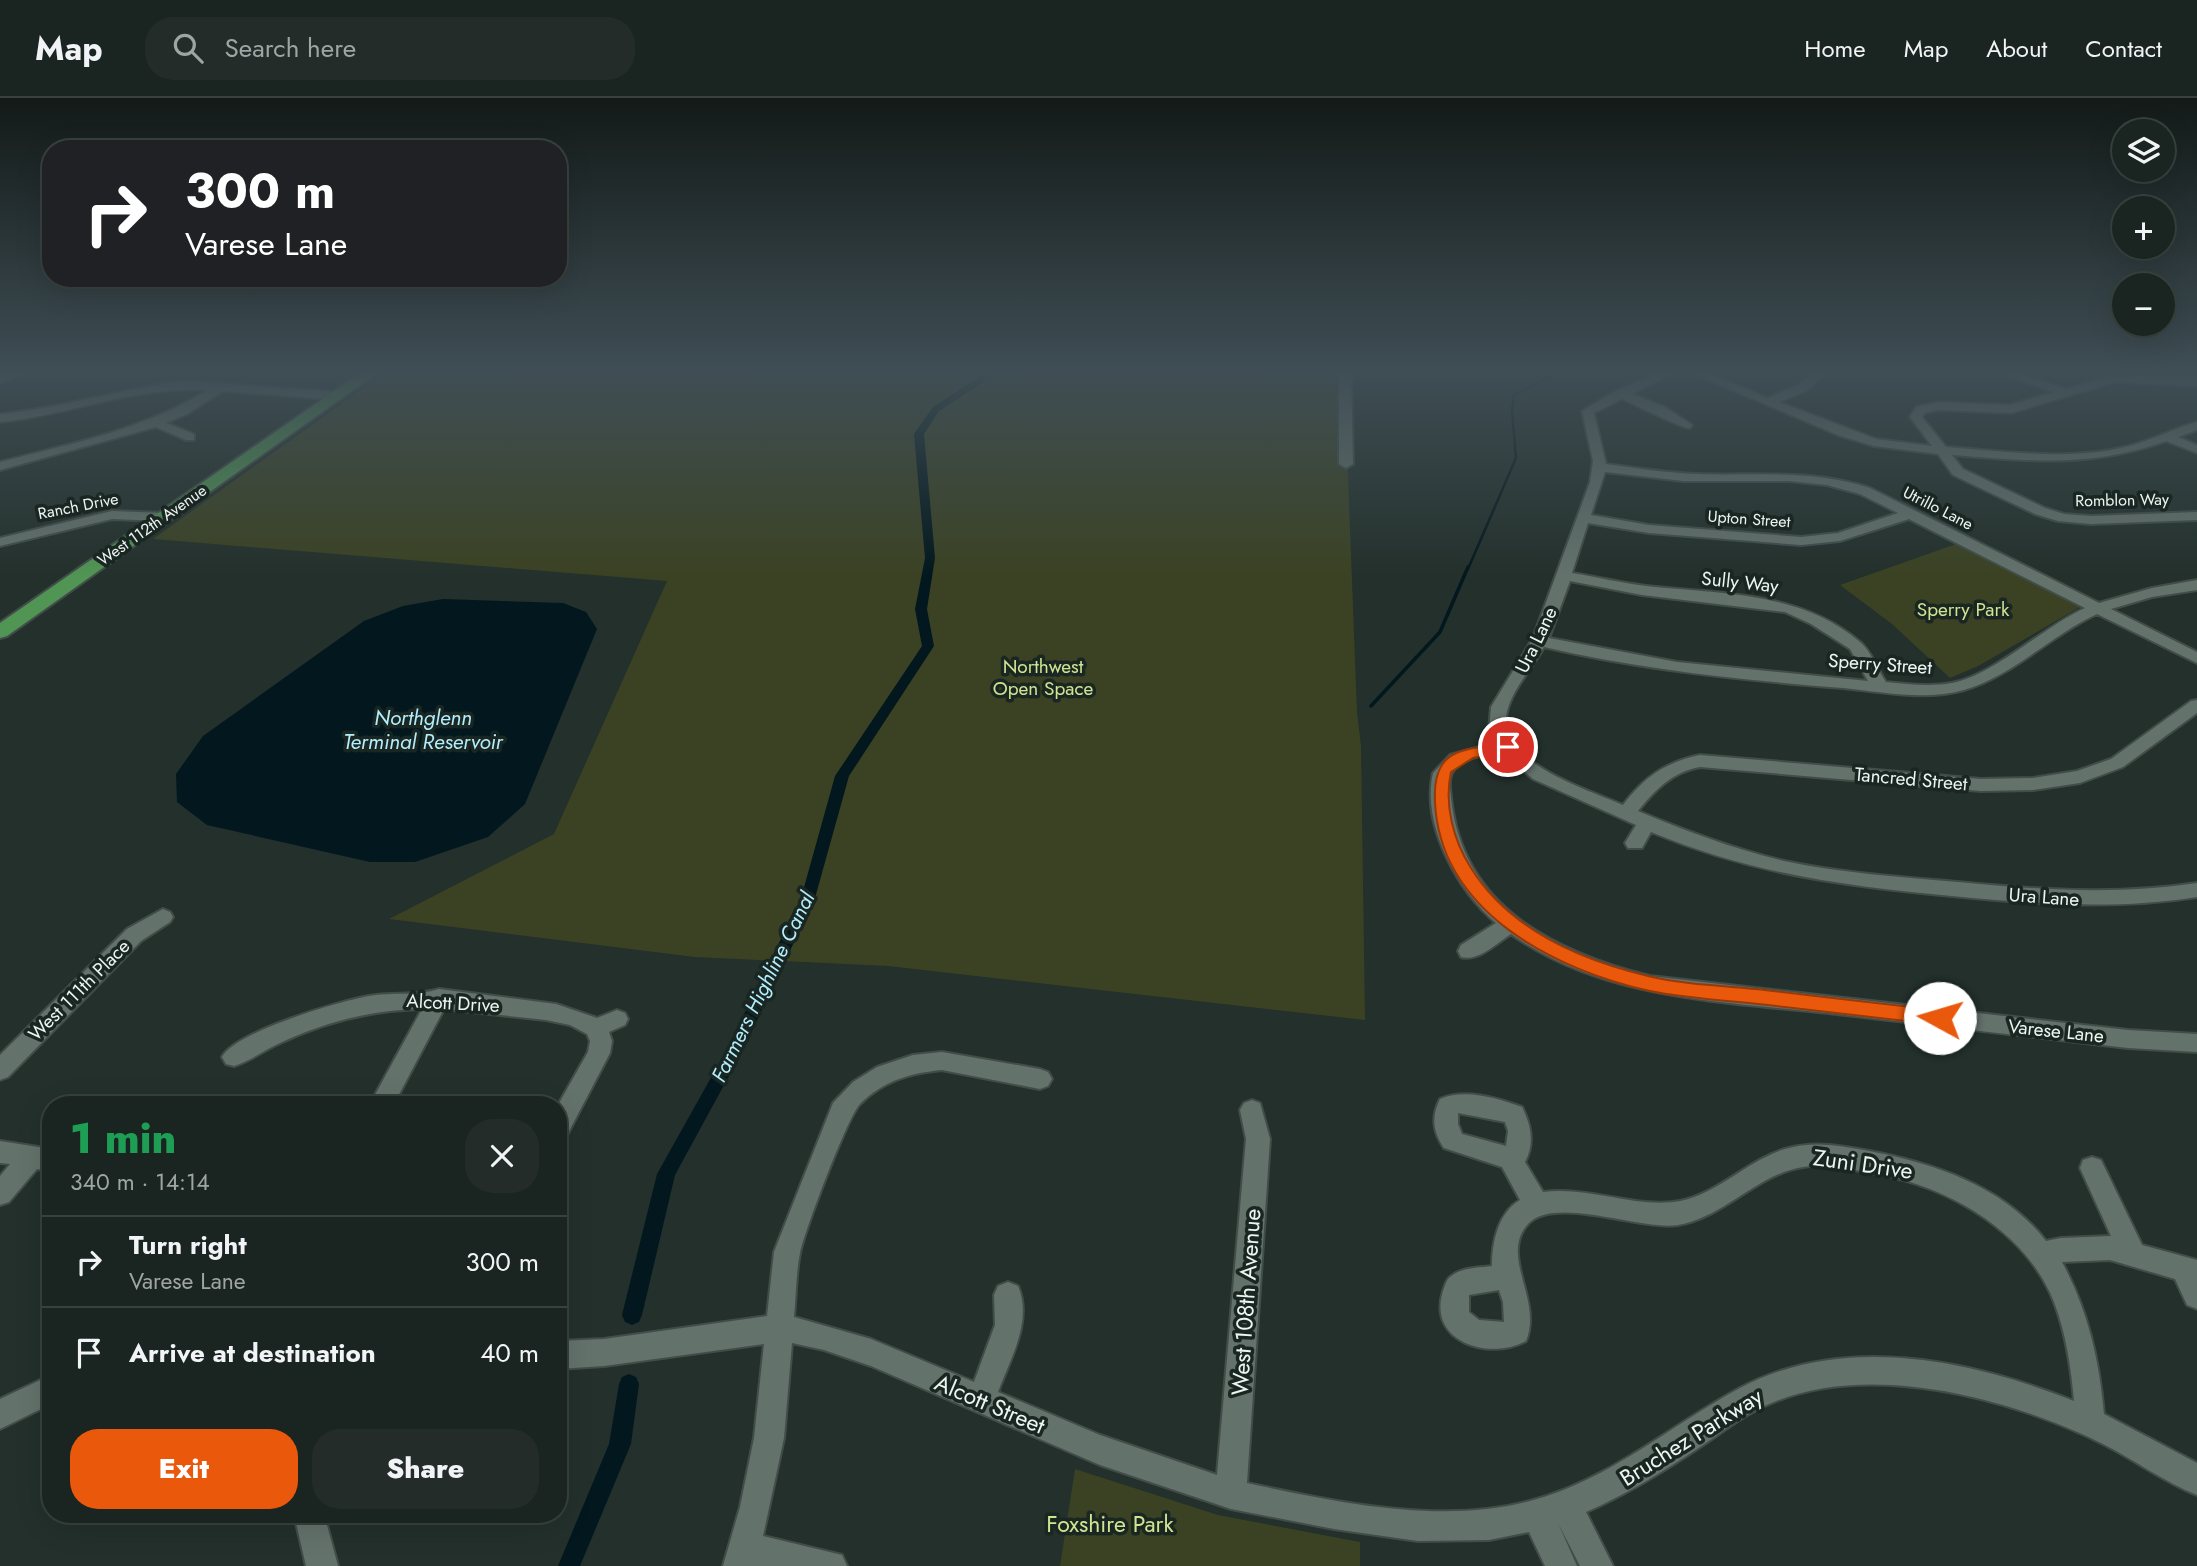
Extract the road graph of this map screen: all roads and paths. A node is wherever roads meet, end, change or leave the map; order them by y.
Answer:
1 (96, 440) edge
2 (276, 440) edge
3 (1346, 440) edge
4 (1594, 440) edge
5 (1866, 440) edge
6 (1932, 440) edge
7 (2155, 440) edge
8 (2173, 440) edge
9 (2197, 449) edge
10 (1941, 451) junction
11 (1346, 464) dead end
12 (0, 466) edge
13 (1599, 467) junction
14 (1909, 514) junction
15 (2197, 516) edge
16 (164, 517) junction
17 (1583, 518) junction
18 (0, 542) edge
19 (1564, 576) junction
20 (2197, 585) edge
21 (2098, 608) junction
22 (3, 629) edge
23 (1540, 641) junction
24 (2197, 658) edge
25 (1880, 686) junction
26 (2197, 705) edge
27 (1508, 747) junction
28 (1626, 814) junction
29 (1647, 823) junction
30 (1635, 843) dead end
31 (2197, 890) edge
32 (163, 917) dead end
33 (1511, 923) junction
34 (1469, 951) dead end
35 (439, 999) junction
36 (2197, 1042) edge
37 (234, 1057) dead end
38 (0, 1070) edge
39 (1040, 1079) dead end
40 (386, 1096) edge
41 (1252, 1110) dead end
42 (567, 1112) edge
43 (0, 1153) edge
44 (1510, 1158) dead end
45 (41, 1159) edge
46 (2092, 1168) dead end
47 (0, 1194) edge
48 (1536, 1204) junction
49 (2043, 1254) junction
50 (2133, 1254) junction
51 (2190, 1272) edge
52 (1506, 1278) dead end
53 (1008, 1295) dead end
54 (2197, 1296) edge
55 (778, 1328) junction
56 (567, 1355) edge
57 (42, 1393) edge
58 (981, 1400) junction
59 (0, 1414) edge
60 (2090, 1421) junction
61 (2197, 1480) edge
62 (1231, 1494) junction
63 (1566, 1506) junction
64 (1537, 1516) junction
65 (311, 1523) edge
66 (1419, 1526) joint
67 (741, 1557) edge
68 (322, 1566) edge
69 (831, 1566) edge
70 (1561, 1566) edge
71 (1597, 1566) edge

1 - 12 street
2 - 16 main road, West 112th Avenue
3 - 11 street
4 - 13 street, Ura Lane
5 - 10 street
6 - 10 street, Romblon Way
7 - 10 street
8 - 9 street
10 - 15 street, Romblon Way
13 - 14 street, Utrillo Lane
13 - 17 street, Ura Lane
14 - 17 street, Upton Street
14 - 21 street, Utrillo Lane
16 - 18 street, Ranch Drive
16 - 22 main road, West 112th Avenue
17 - 19 street, Ura Lane
19 - 23 street, Ura Lane
19 - 25 street, Sully Way
20 - 21 street, Sperry Street
21 - 24 street, Utrillo Lane
21 - 25 street, Sperry Street
23 - 25 street, Sperry Street
23 - 27 street, Ura Lane
26 - 28 street, Tancred Street
27 - 28 street, Ura Lane
27 - 33 street, Varese Lane
28 - 29 street, Ura Lane
29 - 30 street
29 - 31 street, Ura Lane
32 - 38 street, West 111th Place
33 - 34 street
33 - 36 street, Varese Lane
35 - 37 street, Alcott Drive
35 - 40 street
35 - 42 street, Alcott Drive
39 - 55 street
41 - 62 street, West 108th Avenue
43 - 45 street
44 - 48 street
45 - 47 street
46 - 50 street
48 - 49 street, Zuni Drive
48 - 52 street
49 - 50 street
49 - 60 street, Zuni Drive
50 - 51 street
51 - 54 street
53 - 58 street
55 - 56 street, Alcott Street
55 - 58 street, Alcott Street
55 - 67 street
57 - 59 street
58 - 62 street, Alcott Street
60 - 61 street, Bruchez Parkway
60 - 63 street, Bruchez Parkway
62 - 66 street, Alcott Street
63 - 64 street, Bruchez Parkway
63 - 71 street
64 - 66 street, Bruchez Parkway
64 - 70 street
65 - 68 street
67 - 69 street

